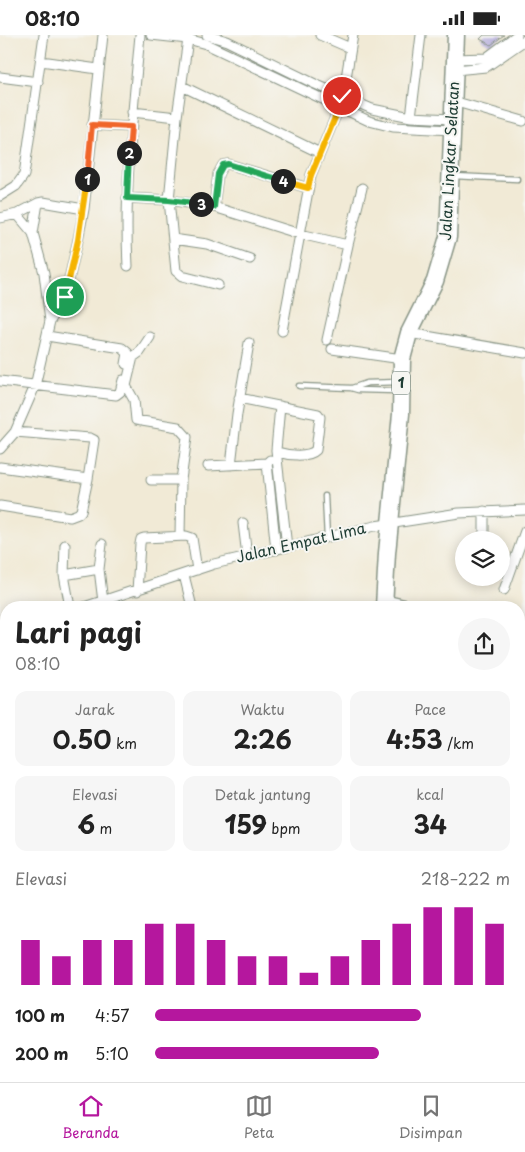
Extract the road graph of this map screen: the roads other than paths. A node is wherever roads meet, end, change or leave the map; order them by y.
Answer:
1 (44, 35) edge
2 (103, 35) edge
3 (140, 35) edge
4 (151, 35) edge
5 (207, 35) edge
6 (320, 35) edge
7 (353, 35) edge
8 (421, 35) edge
9 (456, 35) edge
10 (517, 35) edge
11 (228, 38) edge
12 (188, 39) junction
13 (525, 40) edge
14 (350, 48) junction
15 (222, 51) junction
16 (41, 61) junction
17 (455, 65) junction
18 (98, 69) junction
19 (0, 77) edge
20 (38, 81) junction
21 (182, 86) junction
22 (342, 96) junction
23 (453, 101) junction
24 (339, 108) junction
25 (132, 112) junction
26 (177, 117) junction
27 (410, 117) junction
28 (523, 121) dead end
29 (92, 125) junction
30 (131, 127) junction
31 (452, 132) junction
32 (320, 153) junction
33 (450, 171) junction
34 (517, 179) dead end
35 (362, 187) dead end
36 (308, 188) junction
37 (0, 195) edge
38 (127, 198) junction
39 (169, 200) junction
40 (38, 203) junction
41 (214, 207) junction
42 (84, 209) junction
43 (17, 214) junction
44 (0, 218) edge
45 (33, 233) junction
46 (300, 234) junction
47 (174, 239) junction
48 (348, 245) junction
49 (250, 259) dead end
50 (128, 266) dead end
51 (218, 285) dead end
52 (48, 296) junction
53 (65, 297) junction
54 (50, 321) junction
55 (282, 331) dead end
56 (409, 333) junction
57 (47, 336) junction
58 (150, 337) dead end
59 (249, 343) dead end
60 (525, 353) edge
61 (402, 359) junction
62 (0, 381) edge
63 (35, 386) junction
64 (299, 386) dead end
65 (401, 387) junction
66 (351, 388) junction
67 (240, 398) junction
68 (280, 406) junction
69 (15, 432) junction
70 (0, 449) edge
71 (277, 452) junction
72 (267, 463) junction
73 (231, 465) junction
74 (208, 466) dead end
75 (0, 467) edge
76 (88, 479) junction
77 (181, 479) junction
78 (151, 480) dead end
79 (325, 496) dead end
80 (0, 506) edge
81 (484, 511) junction
82 (525, 511) edge
83 (243, 523) dead end
84 (390, 523) junction
85 (484, 531) edge
86 (525, 531) edge
87 (180, 536) junction
88 (327, 538) junction
89 (102, 544) dead end
90 (65, 545) dead end
91 (287, 547) junction
92 (276, 550) junction
93 (247, 556) junction
94 (99, 569) junction
95 (197, 570) junction
96 (64, 575) junction
97 (184, 575) junction
98 (504, 590) dead end
99 (137, 591) junction
100 (69, 601) edge
101 (103, 601) edge
102 (106, 601) edge
103 (190, 601) edge
104 (384, 601) edge

1 - 16 street
2 - 18 street
3 - 25 street
4 - 12 street
5 - 11 street
6 - 14 street
7 - 14 street
8 - 27 street
9 - 17 highway, Jalan Lingkar Selatan / 1
10 - 17 street
11 - 15 street
11 - 22 street
12 - 15 street
12 - 21 street
13 - 17 street
14 - 22 street
15 - 24 street
16 - 18 street
16 - 20 street
17 - 23 highway, Jalan Lingkar Selatan / 1
18 - 29 street
19 - 20 street
20 - 37 street
21 - 26 street
21 - 32 street
22 - 24 street
22 - 27 street
23 - 28 street
23 - 31 highway, Jalan Lingkar Selatan / 1
24 - 31 street
24 - 32 street
25 - 26 street
25 - 30 street
26 - 39 street
27 - 31 street
29 - 30 street
29 - 42 street
30 - 38 street
31 - 33 highway, Jalan Lingkar Selatan / 1
32 - 36 street
33 - 34 lane
33 - 56 highway, Jalan Lingkar Selatan / 1
35 - 48 street
36 - 41 street
36 - 46 street
38 - 39 street
38 - 50 street
39 - 41 street
39 - 47 street
40 - 42 street
40 - 43 street
40 - 45 street
41 - 46 street
42 - 53 street
43 - 44 street
43 - 45 street
45 - 52 street
46 - 48 street
46 - 55 street
47 - 49 street
47 - 51 street
48 - 61 street
52 - 53 street
52 - 54 street
53 - 54 street
54 - 57 street
56 - 60 street
56 - 61 highway, Jalan Lingkar Selatan / 1
57 - 63 street
57 - 63 street
58 - 77 street
59 - 67 street
61 - 65 highway, Jalan Lingkar Selatan / 1
62 - 63 street
63 - 69 street
64 - 66 lane
65 - 66 lane
65 - 66 lane
65 - 84 highway, Jalan Lingkar Selatan / 1
67 - 68 street
67 - 73 street
68 - 71 street
68 - 71 street
69 - 70 street
69 - 76 street
71 - 72 street
71 - 91 street
72 - 73 street
72 - 92 street
73 - 74 street
75 - 76 street
76 - 80 street
77 - 78 street
77 - 87 street
79 - 88 lane
81 - 82 street, Jalan Empat Lima
81 - 84 street, Jalan Empat Lima
81 - 85 street
83 - 93 street
84 - 88 street, Jalan Empat Lima
84 - 104 highway, Jalan Lingkar Selatan / 1
86 - 98 street
87 - 95 street
87 - 99 street
88 - 91 street, Jalan Empat Lima
89 - 94 street
90 - 96 street
91 - 92 street, Jalan Empat Lima
92 - 93 street, Jalan Empat Lima
93 - 95 street, Jalan Empat Lima
94 - 96 street
94 - 101 street
95 - 97 street, Jalan Empat Lima
96 - 100 street
97 - 99 street, Jalan Empat Lima
97 - 103 street
99 - 102 street, Jalan Empat Lima

